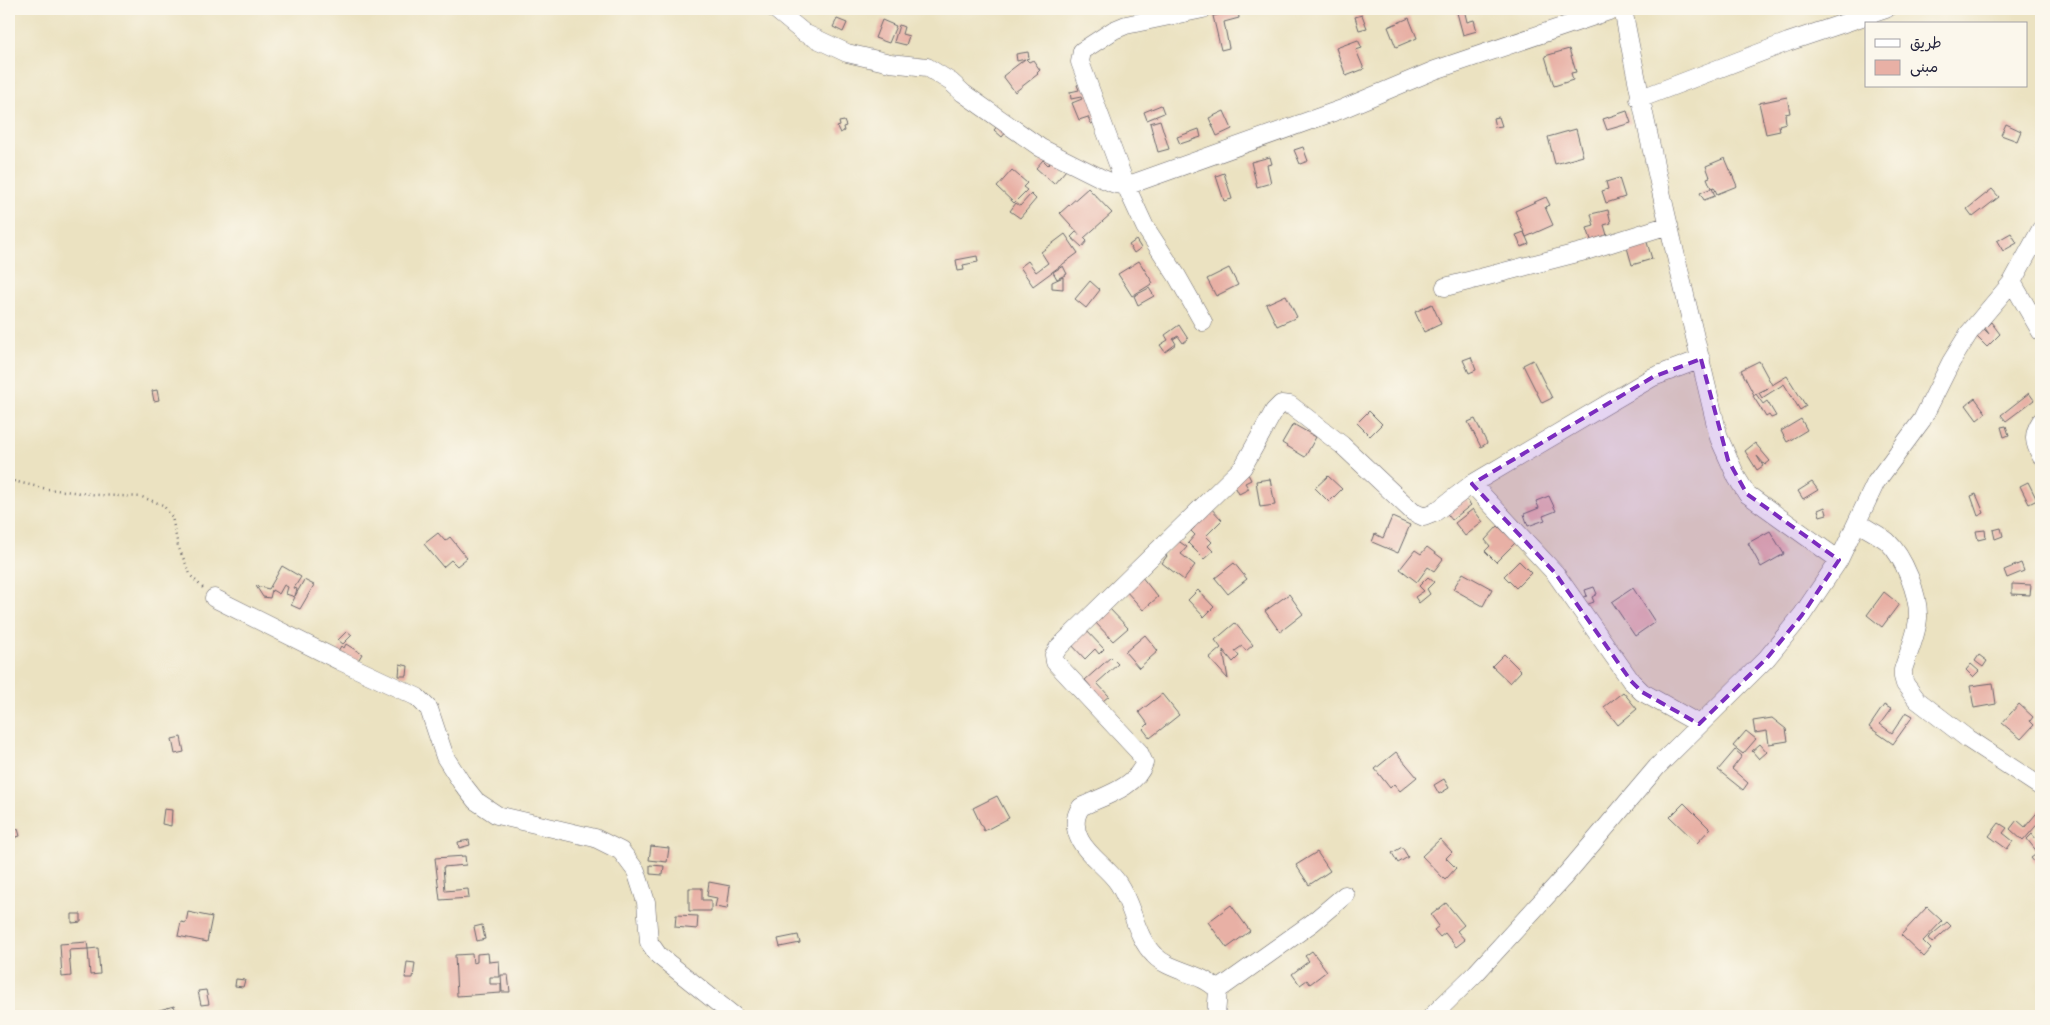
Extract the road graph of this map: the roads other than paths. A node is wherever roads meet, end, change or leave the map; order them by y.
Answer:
1 (775, 9) edge
2 (1203, 9) edge
3 (1615, 9) edge
4 (1623, 9) edge
5 (1886, 9) edge
6 (1640, 99) junction
7 (1126, 186) junction
8 (1669, 225) junction
9 (2041, 230) edge
10 (2012, 282) junction
11 (1445, 286) dead end
12 (1203, 322) dead end
13 (2041, 332) edge
14 (1700, 359) junction
15 (2041, 422) edge
16 (2041, 456) edge
17 (1472, 484) junction
18 (1858, 523) junction
19 (1839, 560) junction
20 (214, 598) road end
21 (1699, 724) junction
22 (2041, 786) edge
23 (1345, 895) dead end
24 (1218, 990) junction
25 (734, 1016) edge
26 (1216, 1016) edge
27 (1432, 1016) edge

1 - 7 street
2 - 7 street
3 - 7 street
4 - 6 street
5 - 6 street
6 - 8 street
7 - 12 street
8 - 11 street
8 - 14 street
9 - 10 street
10 - 13 street
10 - 18 street
14 - 17 street
14 - 19 street
15 - 16 street
17 - 21 street
17 - 24 street
18 - 19 street
18 - 22 street
19 - 21 street
20 - 25 street
21 - 27 street
23 - 24 street
24 - 26 street

